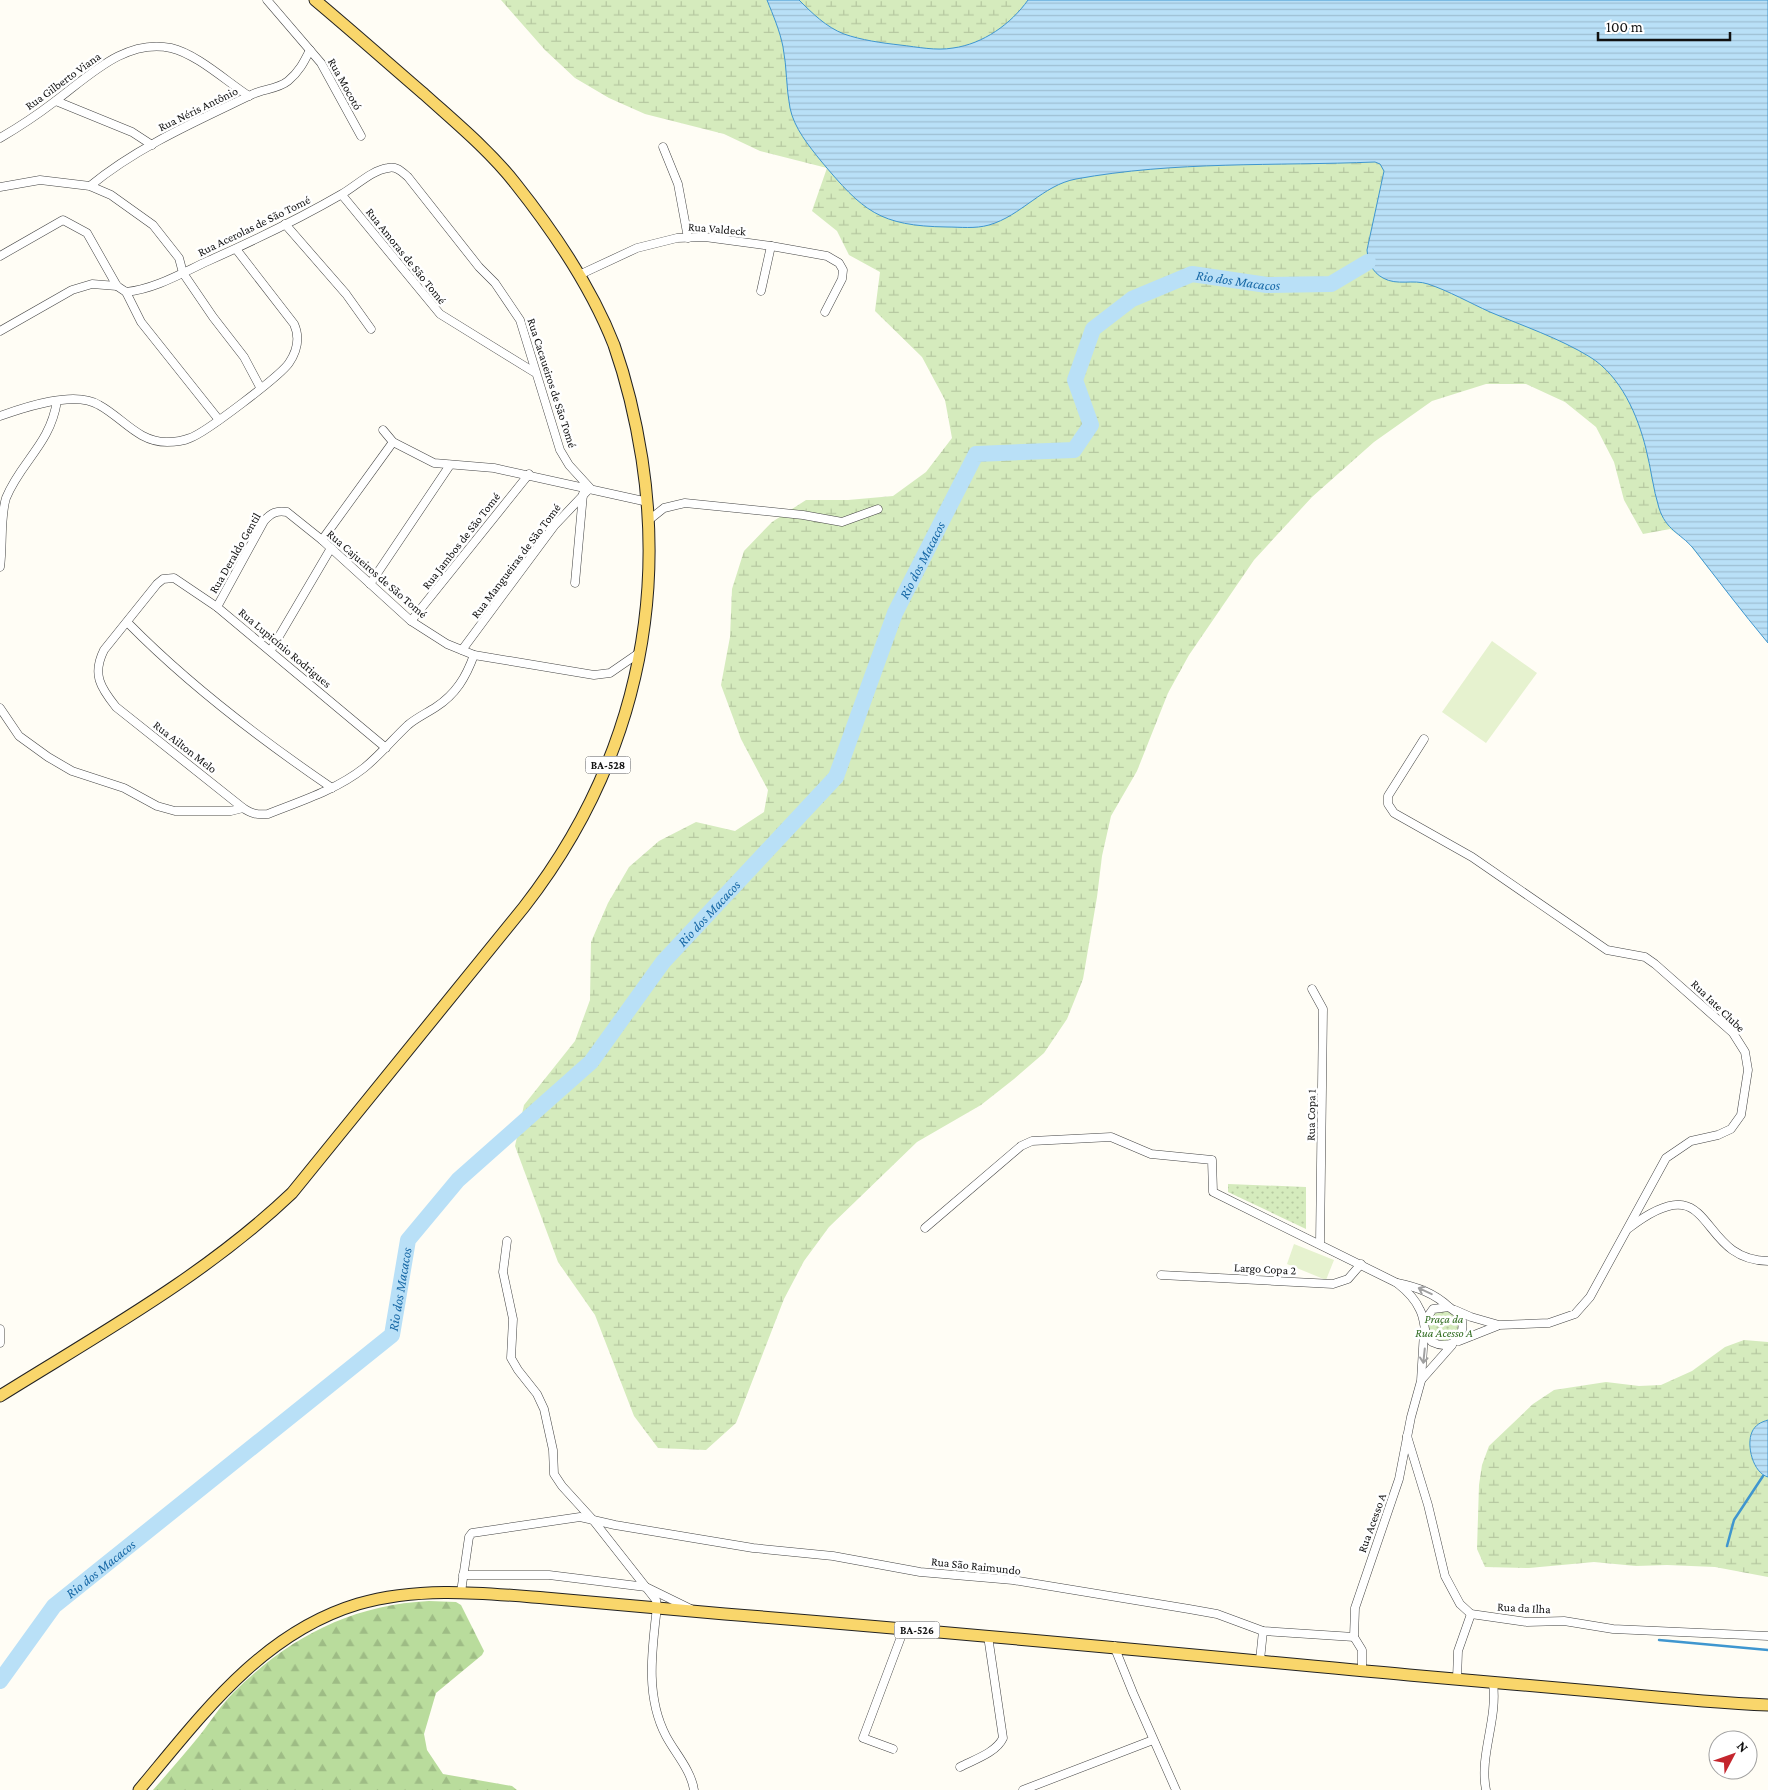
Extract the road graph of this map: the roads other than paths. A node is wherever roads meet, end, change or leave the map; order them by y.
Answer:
1 (267, 0) edge
2 (315, 0) edge
3 (310, 50) junction
4 (249, 96) junction
5 (56, 101) junction
6 (360, 136) dead end
7 (0, 138) edge
8 (152, 145) junction
9 (663, 146) dead end
10 (398, 169) joint
11 (90, 186) junction
12 (0, 187) edge
13 (342, 195) junction
14 (285, 224) junction
15 (688, 238) junction
16 (771, 246) junction
17 (236, 249) junction
18 (0, 256) edge
19 (184, 273) junction
20 (579, 275) junction
21 (117, 286) junction
22 (761, 291) dead end
23 (126, 292) junction
24 (825, 312) dead end
25 (371, 328) dead end
26 (0, 331) edge
27 (534, 372) junction
28 (260, 387) junction
29 (57, 401) junction
30 (0, 416) edge
31 (219, 420) junction
32 (383, 430) dead end
33 (393, 442) junction
34 (450, 466) junction
35 (529, 474) junction
36 (590, 488) junction
37 (584, 494) junction
38 (648, 502) junction
39 (878, 509) dead end
40 (275, 512) joint
41 (649, 520) junction
42 (322, 540) junction
43 (330, 548) junction
44 (0, 567) edge
45 (163, 579) joint
46 (575, 583) dead end
47 (370, 584) junction
48 (217, 607) junction
49 (412, 621) junction
50 (128, 623) junction
51 (271, 650) junction
52 (462, 650) junction
53 (639, 653) junction
54 (474, 656) junction
55 (0, 708) edge
56 (1424, 739) dead end
57 (386, 748) junction
58 (332, 788) junction
59 (243, 808) junction
60 (1312, 989) dead end
61 (925, 1228) dead end
62 (1627, 1229) junction
63 (507, 1241) dead end
64 (1320, 1244) junction
65 (1768, 1261) edge
66 (1361, 1264) junction
67 (1161, 1276) dead end
68 (1396, 1283) junction
69 (1452, 1308) junction
70 (1498, 1325) junction
71 (1424, 1326) junction
72 (0, 1329) edge
73 (0, 1343) edge
74 (1455, 1343) junction
75 (1421, 1381) junction
76 (0, 1395) edge
77 (1407, 1436) junction
78 (593, 1520) junction
79 (464, 1574) junction
80 (646, 1587) junction
81 (461, 1592) junction
82 (657, 1607) junction
83 (696, 1611) junction
84 (1471, 1614) junction
85 (904, 1629) junction
86 (1263, 1631) junction
87 (988, 1636) junction
88 (1768, 1636) edge
89 (1354, 1637) junction
90 (1114, 1646) junction
91 (1260, 1660) junction
92 (1362, 1671) junction
93 (1457, 1679) junction
94 (1493, 1683) junction
95 (1768, 1705) edge
96 (1153, 1740) junction
97 (894, 1749) dead end
98 (960, 1767) dead end
99 (139, 1790) edge
100 (694, 1790) edge
101 (1023, 1790) edge
102 (1176, 1790) edge
103 (1486, 1790) edge

1 - 3 street, Rua Mocotó
2 - 20 main road, BA-528
3 - 4 street, Rua Néris Antônio
3 - 6 street, Rua Mocotó
4 - 5 street, Rua Gilberto Viana
4 - 8 street, Rua Néris Antônio
5 - 7 street, Rua Gilberto Viana
5 - 8 street
8 - 11 street, Rua Néris Antônio
9 - 15 street
10 - 13 street, Rua Acerolas de São Tomé
10 - 27 street, Rua Cacaueiros de São Tomé
11 - 12 street
11 - 19 street
13 - 14 street, Rua Acerolas de São Tomé
13 - 27 street, Rua Amoras de São Tomé
14 - 17 street, Rua Acerolas de São Tomé
14 - 25 street
15 - 16 street, Rua Valdeck
15 - 20 street, Rua Valdeck
16 - 22 street
16 - 24 street, Rua Valdeck
17 - 19 street, Rua Acerolas de São Tomé
17 - 28 street
18 - 21 street
19 - 23 street, Rua Acerolas de São Tomé
19 - 28 street
20 - 38 main road, BA-528
21 - 23 street
21 - 26 street
23 - 31 street
27 - 36 street, Rua Cacaueiros de São Tomé
28 - 31 street
29 - 30 street
29 - 31 street
29 - 44 street
32 - 33 street
33 - 34 street
33 - 42 street
34 - 35 street
34 - 47 street
35 - 36 street
35 - 49 street, Rua Jambos de São Tomé
36 - 37 street, Rua Mangueiras de São Tomé
36 - 38 street
37 - 46 street
37 - 52 street, Rua Mangueiras de São Tomé
38 - 41 main road, BA-528
39 - 41 street
40 - 42 street, Rua Cajueiros de São Tomé
40 - 48 street, Rua Deraldo Gentil
41 - 53 main road, BA-528
42 - 43 street, Rua Cajueiros de São Tomé
43 - 47 street, Rua Cajueiros de São Tomé
43 - 51 street
45 - 48 street, Rua Lupicínio Rodrigues
45 - 50 street, Rua Ailton Melo
47 - 49 street, Rua Cajueiros de São Tomé
48 - 51 street, Rua Lupicínio Rodrigues
49 - 52 street, Rua Cajueiros de São Tomé
50 - 58 street
50 - 59 street, Rua Ailton Melo
51 - 57 street, Rua Lupicínio Rodrigues
52 - 54 street, Rua Cajueiros de São Tomé
53 - 54 street, Rua Cajueiros de São Tomé
53 - 76 main road, BA-528
54 - 57 street, Rua Ailton Melo
55 - 59 street
56 - 62 street, Rua Iate Clube
57 - 58 street, Rua Ailton Melo
58 - 59 street, Rua Ailton Melo
60 - 64 street, Rua Copa 1
61 - 64 street
62 - 65 street
62 - 70 street, Rua Iate Clube
63 - 78 street
64 - 66 street
66 - 67 street, Largo Copa 2
66 - 68 street
69 -> 68 street
68 - 71 street
69 - 70 street
69 - 71 street
69 - 74 street
70 - 74 street
71 - 74 street
71 -> 75 street, Rua Acesso A
72 - 73 street
74 - 75 street, Rua Acesso A
75 - 77 street, Rua Acesso A
77 - 84 street
77 - 89 street, Rua Acesso A
78 - 79 street, Rua São Raimundo
78 - 80 street
78 - 86 street, Rua São Raimundo
79 - 80 street
79 - 81 street
80 - 82 street
80 - 83 street
81 - 82 main road, BA-526
81 - 99 main road, BA-526
82 - 83 main road, BA-526
82 - 100 street
83 - 85 main road, BA-526
84 - 88 street, Rua da Ilha
84 - 93 street
85 - 87 main road, BA-526
85 - 97 street
86 - 89 street, Rua São Raimundo
86 - 91 street
87 - 90 main road, BA-526
87 - 98 street
89 - 92 street, Rua Acesso A
90 - 91 main road, BA-526
90 - 96 street
91 - 92 main road, BA-526
92 - 93 main road, BA-526
93 - 94 main road, BA-526
94 - 95 main road, BA-526
94 - 103 street
96 - 101 street
96 - 102 street

